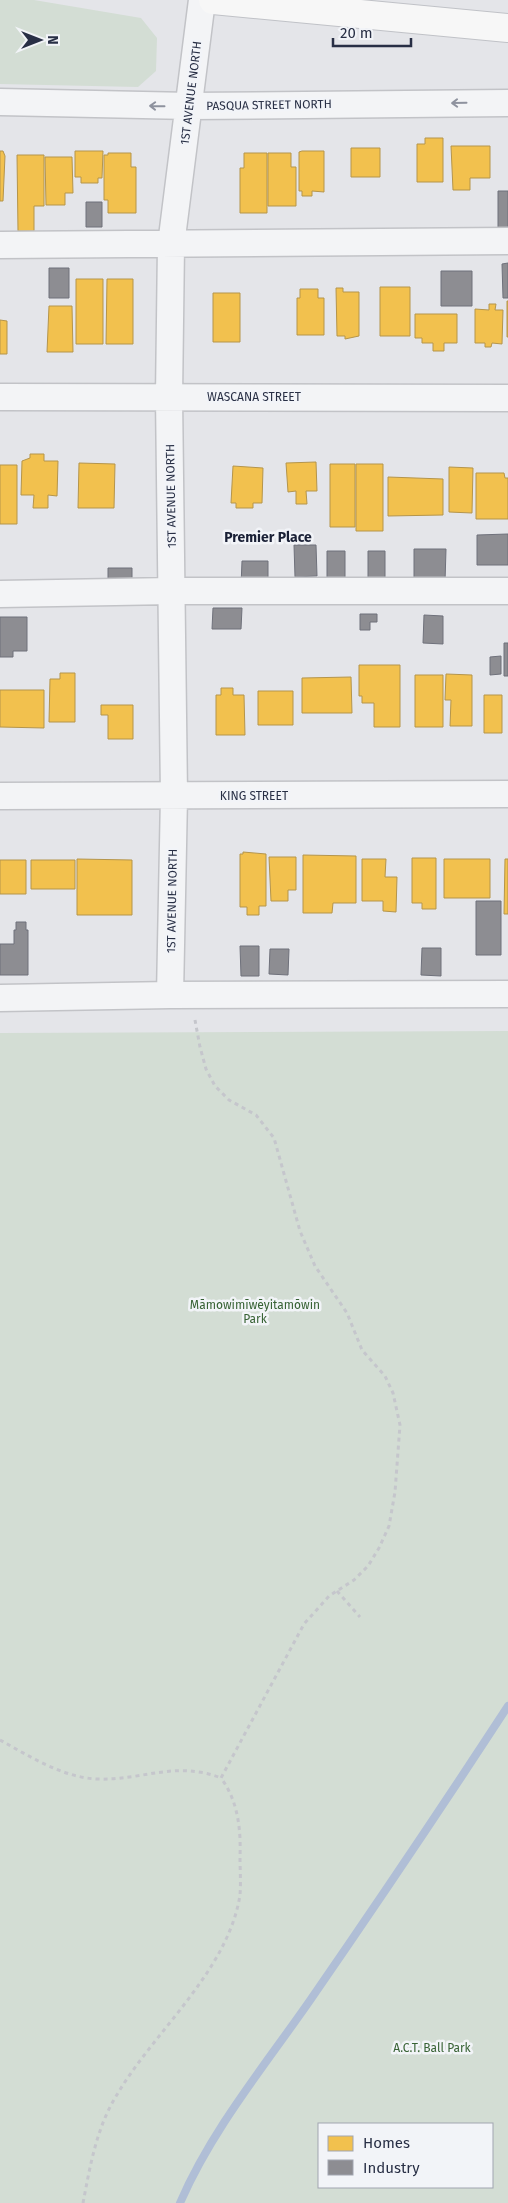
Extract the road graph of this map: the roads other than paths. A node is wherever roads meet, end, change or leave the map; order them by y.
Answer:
1 (202, 0) edge
2 (213, 0) edge
3 (508, 28) edge
4 (0, 102) edge
5 (508, 103) edge
6 (190, 106) junction
7 (508, 241) edge
8 (0, 245) edge
9 (171, 245) junction
10 (0, 397) edge
11 (169, 397) junction
12 (508, 398) edge
13 (172, 591) junction
14 (508, 591) edge
15 (0, 594) edge
16 (508, 794) edge
17 (0, 796) edge
18 (174, 796) junction
19 (508, 994) edge
20 (170, 995) junction
21 (0, 998) edge

1 - 6 street, 1ST AVENUE NORTH
2 - 3 main road
6 -> 4 street, PASQUA STREET NORTH
5 -> 6 street, PASQUA STREET NORTH
6 - 9 street, 1ST AVENUE NORTH
7 - 9 street
8 - 9 street
9 - 11 street, 1ST AVENUE NORTH
10 - 11 street, WASCANA STREET
11 - 12 street, WASCANA STREET
11 - 13 street, 1ST AVENUE NORTH
13 - 14 street
13 - 15 street
13 - 18 street, 1ST AVENUE NORTH
16 - 18 street, KING STREET
17 - 18 street, KING STREET
18 - 20 street, 1ST AVENUE NORTH
19 - 20 street
20 - 21 street

